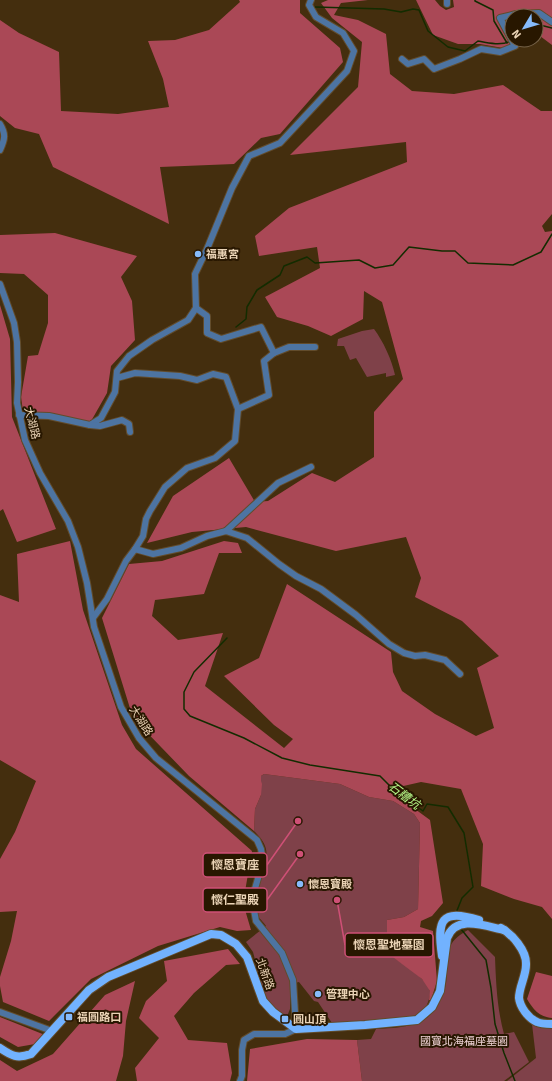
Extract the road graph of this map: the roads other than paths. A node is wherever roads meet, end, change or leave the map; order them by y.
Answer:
1 (311, 0) edge
2 (552, 22) edge
3 (402, 59) dead end
4 (0, 124) edge
5 (0, 150) edge
6 (0, 284) edge
7 (196, 308) junction
8 (315, 347) dead end
9 (274, 353) junction
10 (116, 378) junction
11 (238, 409) junction
12 (19, 414) junction
13 (90, 425) junction
14 (130, 432) dead end
15 (311, 467) dead end
16 (226, 531) junction
17 (135, 549) junction
18 (93, 618) junction
19 (460, 674) dead end
20 (504, 930) junction
21 (443, 969) junction
22 (0, 1012) edge
23 (552, 1024) edge
24 (296, 1029) junction
25 (52, 1030) junction
26 (0, 1048) edge
27 (240, 1081) edge

1 - 7 street
2 - 3 street
4 - 5 street
6 - 12 street, 大湖路
7 - 9 street
7 - 10 street
8 - 9 street
9 - 11 street
10 - 11 street
10 - 13 street
11 - 17 street
12 - 13 street
12 - 18 street, 大湖路
13 - 14 street
15 - 16 street
16 - 17 street
16 - 19 street
17 - 18 street
18 - 24 street, 大湖路
20 - 21 main road
20 - 21 main road
20 - 23 main road
21 - 24 main road
22 - 25 street
24 - 25 main road, 北新路
24 - 27 street
25 - 26 main road, 北新路

